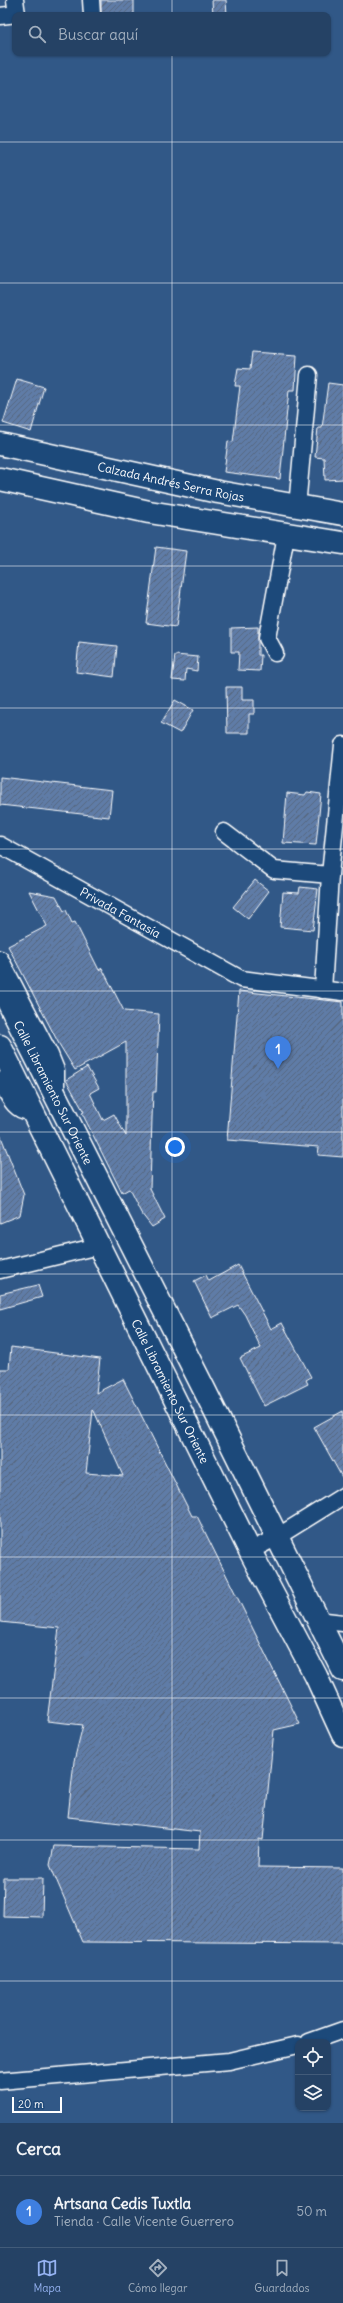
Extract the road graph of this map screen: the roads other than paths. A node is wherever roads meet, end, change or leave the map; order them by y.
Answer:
1 (91, 0) edge
2 (16, 7) edge
3 (92, 12) edge
4 (0, 16) edge
5 (309, 376) dead end
6 (0, 444) edge
7 (0, 479) edge
8 (218, 492) junction
9 (297, 507) junction
10 (343, 514) edge
11 (212, 523) junction
12 (286, 535) junction
13 (343, 542) edge
14 (274, 653) dead end
15 (343, 745) edge
16 (224, 832) dead end
17 (0, 845) edge
18 (330, 875) junction
19 (0, 958) edge
20 (0, 986) edge
21 (323, 990) junction
22 (343, 992) edge
23 (0, 1046) edge
24 (0, 1080) edge
25 (54, 1097) junction
26 (32, 1111) junction
27 (98, 1246) junction
28 (0, 1270) edge
29 (343, 1496) edge
30 (277, 1537) junction
31 (250, 1551) junction
32 (318, 1620) junction
33 (343, 1623) edge
34 (343, 1670) edge
35 (343, 1735) edge
36 (343, 2030) edge
37 (318, 2039) edge
38 (295, 2046) edge
39 (0, 2082) edge

1 - 3 street
2 - 4 street
5 - 9 street
6 - 8 main road, Calzada Andrés Serra Rojas
7 - 11 main road
8 - 9 main road, Calzada Andrés Serra Rojas
8 - 11 main road
9 - 10 main road, Calzada Andrés Serra Rojas
11 - 12 main road
12 - 13 main road
12 - 14 street
15 - 18 street
16 - 18 street
17 - 21 street, Privada Fantasía
18 - 21 street
19 - 25 street
20 - 25 main road, Calle Libramiento Sur Oriente
21 - 22 street
23 - 26 main road, Calle Libramiento Sur Oriente
24 - 26 street
25 - 30 main road, Calle Libramiento Sur Oriente
26 - 27 main road, Calle Libramiento Sur Oriente
27 - 28 street
27 - 31 main road, Calle Libramiento Sur Oriente
29 - 30 street
30 - 31 street
30 - 32 main road, Calle Libramiento Sur Oriente
31 - 35 main road, Calle Libramiento Sur Oriente
32 - 33 street
32 - 34 main road, Calle Libramiento Sur Oriente
36 - 37 street
38 - 39 street

